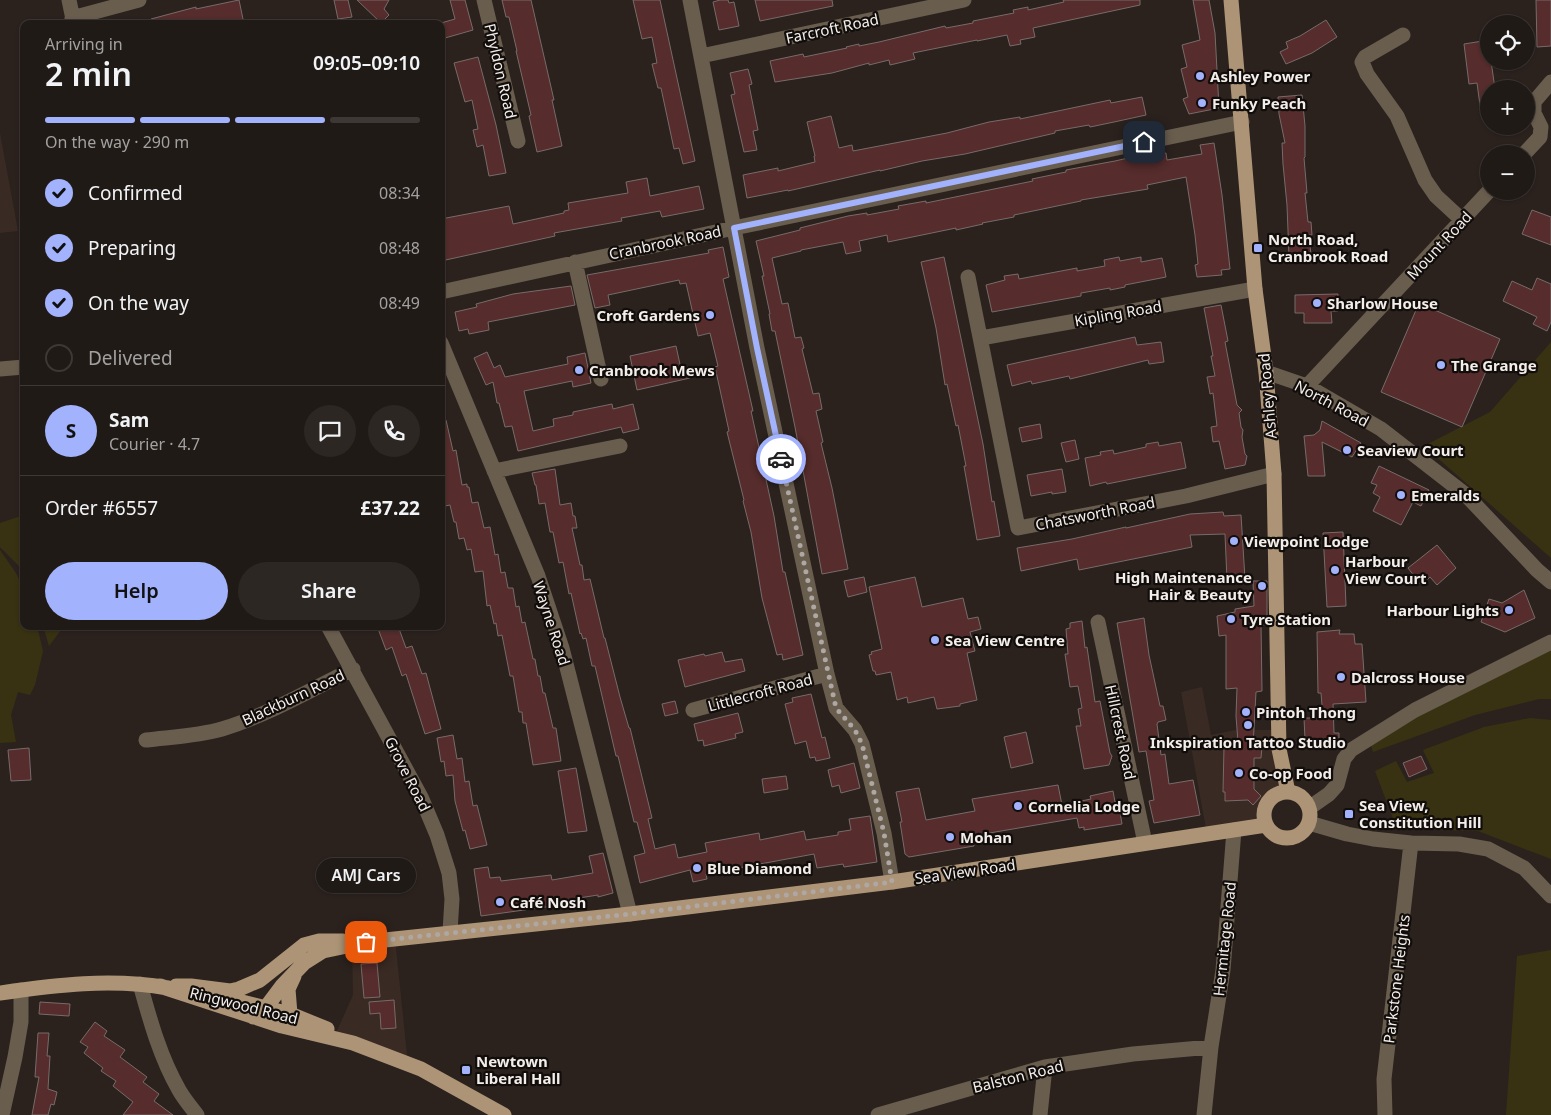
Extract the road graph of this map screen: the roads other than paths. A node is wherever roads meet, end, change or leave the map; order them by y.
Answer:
1 (69, 0) edge
2 (139, 0) edge
3 (484, 0) edge
4 (690, 0) edge
5 (964, 0) edge
6 (1232, 0) edge
7 (73, 20) edge
8 (76, 20) edge
9 (1403, 35) dead end
10 (701, 56) junction
11 (1551, 82) edge
12 (1242, 122) junction
13 (518, 141) dead end
14 (1532, 145) edge
15 (1481, 200) edge
16 (1462, 220) junction
17 (734, 228) junction
18 (575, 262) junction
19 (968, 277) dead end
20 (1255, 289) junction
21 (445, 291) edge
22 (981, 338) junction
23 (445, 353) edge
24 (20, 367) edge
25 (0, 369) edge
26 (1266, 372) junction
27 (601, 379) dead end
28 (1307, 386) junction
29 (620, 446) dead end
30 (494, 471) junction
31 (1274, 474) junction
32 (1551, 582) edge
33 (1098, 622) dead end
34 (330, 630) edge
35 (1551, 642) edge
36 (352, 669) junction
37 (827, 674) junction
38 (693, 710) dead end
39 (146, 740) dead end
40 (1288, 792) junction
41 (1309, 808) junction
42 (1309, 823) junction
43 (1266, 825) junction
44 (1234, 830) junction
45 (1412, 842) junction
46 (1145, 843) junction
47 (892, 882) junction
48 (1551, 896) edge
49 (630, 914) junction
50 (450, 932) junction
51 (366, 942) junction
52 (304, 963) junction
53 (260, 980) junction
54 (140, 984) junction
55 (160, 986) junction
56 (21, 990) junction
57 (0, 993) edge
58 (260, 1010) junction
59 (290, 1014) junction
60 (354, 1043) junction
61 (1211, 1047) junction
62 (1045, 1067) junction
63 (2, 1115) edge
64 (197, 1115) edge
65 (504, 1115) edge
66 (878, 1115) edge
67 (1040, 1115) edge
68 (1204, 1115) edge
69 (1386, 1115) edge

1 - 7 street
2 - 8 street
3 - 13 street, Phyldon Road
4 - 10 street
5 - 10 street, Farcroft Road
6 - 12 main road, Ashley Road
9 - 16 street
10 - 17 street
11 - 14 street
12 - 17 street, Cranbrook Road
12 - 20 main road, Ashley Road
15 - 16 street, Mount Road
16 - 28 street, Mount Road
17 - 18 street, Cranbrook Road
17 - 37 street
18 - 21 street, Cranbrook Road
18 - 27 street
19 - 22 street, Chatsworth Road
20 - 22 street, Kipling Road
20 - 26 main road, Ashley Road
22 - 31 street, Chatsworth Road
23 - 30 street, Wayne Road
24 - 25 street
26 - 28 street, North Road
26 - 31 main road, Ashley Road
28 - 32 street, North Road
29 - 30 street
30 - 49 street, Wayne Road
31 - 40 main road, Ashley Road
33 - 46 street, Hillcrest Road
34 - 36 street, Grove Road
35 - 41 street
36 - 39 street, Blackburn Road
36 - 50 street, Grove Road
37 - 38 street, Littlecroft Road
37 - 47 street
40 - 41 main road
40 - 43 main road
41 - 42 main road
42 - 43 main road
42 - 45 street
43 - 44 main road, Sea View Road
44 - 46 main road, Sea View Road
44 - 61 street, Hermitage Road
45 - 48 street
45 - 69 street, Parkstone Heights
46 - 47 main road, Sea View Road
47 - 49 main road, Sea View Road
49 - 50 main road, Sea View Road
50 - 51 main road, Sea View Road
51 - 52 main road, Sea View Road
51 - 53 main road, Sea View Road
52 - 58 main road, Sea View Road
52 - 59 main road, Sea View Road
53 - 55 main road, Sea View Road
53 - 58 main road
54 - 55 main road, Ringwood Road
54 - 56 main road, Ringwood Road
54 - 64 street
55 - 58 main road, Ringwood Road
56 - 57 main road, Ringwood Road
56 - 63 street
58 - 59 main road, Ringwood Road
58 - 60 main road, Ringwood Road
59 - 60 main road, Ringwood Road
60 - 65 main road, Ringwood Road
61 - 62 street, Balston Road
61 - 68 street, Hermitage Road
62 - 66 street, Balston Road
62 - 67 street

